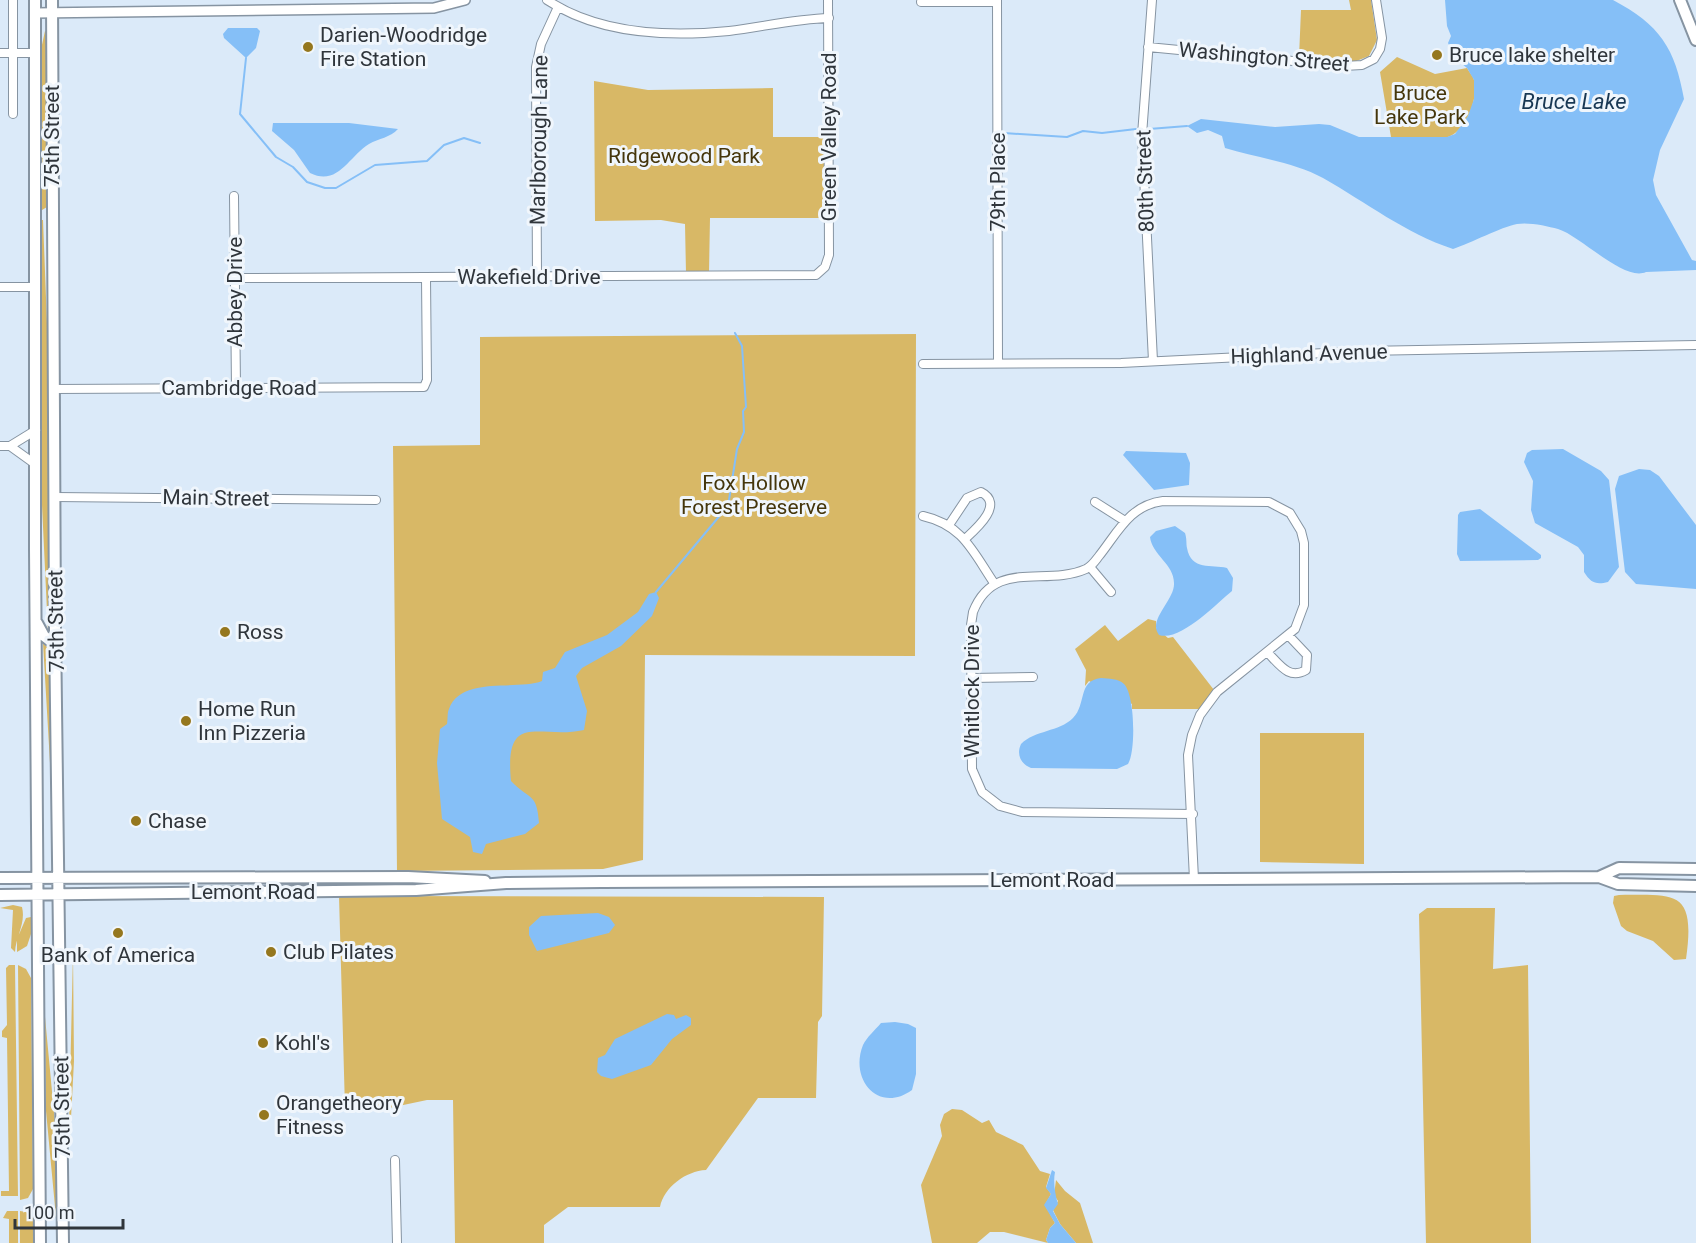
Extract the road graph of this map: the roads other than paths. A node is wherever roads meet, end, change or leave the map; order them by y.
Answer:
1 (13, 0) edge
2 (35, 0) edge
3 (52, 0) edge
4 (465, 0) edge
5 (547, 0) edge
6 (828, 0) edge
7 (1152, 0) edge
8 (1376, 0) edge
9 (1680, 0) edge
10 (997, 1) edge
11 (921, 2) dead end
12 (558, 7) junction
13 (35, 13) junction
14 (52, 13) junction
15 (829, 18) junction
16 (1696, 40) edge
17 (1148, 47) junction
18 (0, 53) edge
19 (14, 53) junction
20 (35, 53) junction
21 (13, 114) dead end
22 (234, 196) dead end
23 (36, 213) junction
24 (52, 230) junction
25 (822, 271) joint
26 (537, 277) junction
27 (426, 278) junction
28 (235, 279) junction
29 (0, 287) edge
30 (36, 287) junction
31 (1696, 345) edge
32 (1153, 361) junction
33 (998, 363) junction
34 (923, 364) dead end
35 (236, 388) junction
36 (54, 389) junction
37 (36, 430) junction
38 (0, 446) edge
39 (10, 446) junction
40 (35, 464) junction
41 (55, 497) junction
42 (376, 500) dead end
43 (1095, 502) dead end
44 (923, 516) dead end
45 (1125, 521) junction
46 (949, 525) junction
47 (965, 539) junction
48 (1090, 567) junction
49 (994, 584) junction
50 (1111, 592) dead end
51 (36, 620) junction
52 (1289, 636) junction
53 (56, 645) junction
54 (1268, 653) junction
55 (1033, 676) dead end
56 (971, 678) junction
57 (1193, 814) junction
58 (1696, 869) edge
59 (1599, 877) junction
60 (0, 878) edge
61 (37, 878) junction
62 (60, 878) junction
63 (1194, 879) junction
64 (506, 883) junction
65 (1696, 886) edge
66 (0, 895) edge
67 (60, 895) junction
68 (37, 896) junction
69 (395, 1160) dead end
70 (40, 1243) edge
71 (63, 1243) edge
72 (397, 1243) edge

1 - 19 street
2 - 13 main road, 75th Street
3 - 14 main road, 75th Street
4 - 14 street
5 - 12 street
6 - 15 street, Green Valley Road
7 - 17 street, 80th Street
8 - 17 street, Washington Street
9 - 16 main road
10 - 11 street
10 - 33 street, 79th Place
12 - 15 street
12 - 26 street, Marlborough Lane
13 - 14 street
13 - 20 main road, 75th Street
14 - 24 main road, 75th Street
15 - 25 street, Green Valley Road
17 - 32 street, 80th Street
18 - 19 street
19 - 20 street
19 - 21 street
20 - 23 main road, 75th Street
22 - 28 street, Abbey Drive
23 - 24 main road
23 - 30 main road, 75th Street
24 - 36 main road, 75th Street
25 - 26 street, Wakefield Drive
26 - 27 street, Wakefield Drive
27 - 28 street, Wakefield Drive
27 - 35 street, Cambridge Road
28 - 35 street, Abbey Drive
29 - 30 street
30 - 37 main road, 75th Street
31 - 32 street, Highland Avenue
32 - 33 street, Highland Avenue
33 - 34 street, Highland Avenue
35 - 36 street, Cambridge Road
36 - 41 main road, 75th Street
37 - 39 street
37 - 40 main road, 75th Street
38 - 39 street
39 - 40 street
40 - 51 main road, 75th Street
41 - 42 street, Main Street
41 - 53 main road, 75th Street
43 - 45 street
44 - 46 street
45 - 48 street
45 - 52 street
46 - 47 street
46 - 47 street
47 - 49 street
48 - 49 street
48 - 50 street
49 - 56 street, Whitlock Drive
51 - 53 main road
51 - 61 main road, 75th Street
52 - 54 street
52 - 54 street
53 - 62 main road, 75th Street
54 - 57 street
55 - 56 street
56 - 57 street, Whitlock Drive
57 - 63 street
58 - 59 main road, Lemont Road
59 - 63 main road, Lemont Road
59 - 65 main road, Lemont Road
60 - 61 main road, Lemont Road
61 - 62 main road, Lemont Road
61 - 68 main road, 75th Street
62 - 64 main road, Lemont Road
62 - 67 main road, 75th Street
63 - 64 main road, Lemont Road
64 - 67 main road, Lemont Road
66 - 68 main road, Lemont Road
67 - 68 main road, Lemont Road
67 - 71 main road, 75th Street
68 - 70 main road, 75th Street
69 - 72 street

